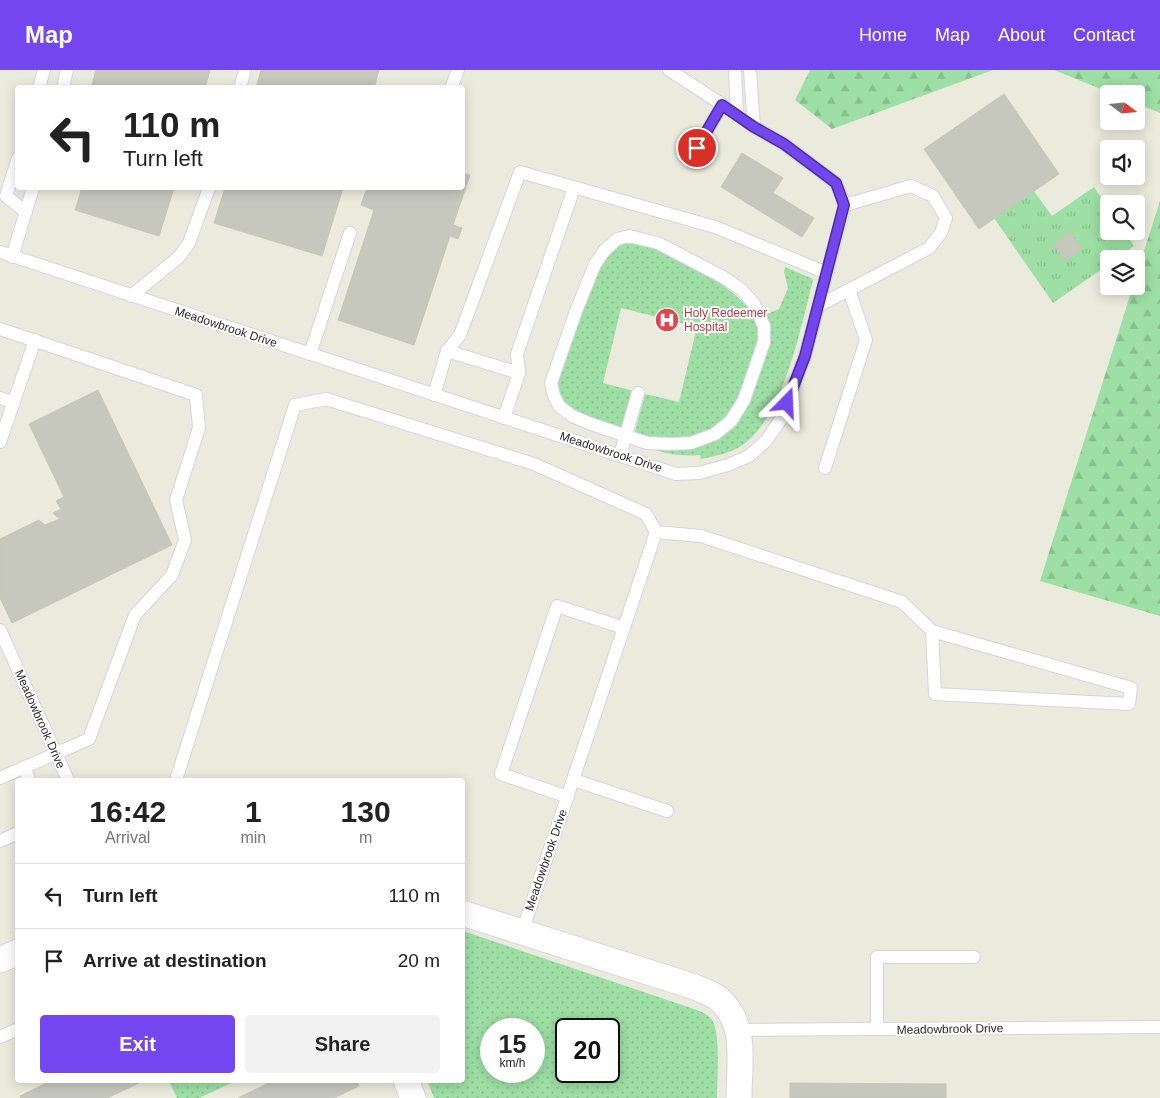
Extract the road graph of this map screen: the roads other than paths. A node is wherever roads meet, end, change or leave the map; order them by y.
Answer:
1 (44, 70) edge
2 (67, 70) edge
3 (458, 70) edge
4 (669, 70) edge
5 (735, 70) edge
6 (750, 70) edge
7 (244, 71) edge
8 (40, 85) edge
9 (64, 85) edge
10 (241, 85) edge
11 (452, 85) edge
12 (722, 105) junction
13 (737, 114) junction
14 (754, 127) junction
15 (697, 148) dead end
16 (15, 168) edge
17 (574, 188) junction
18 (32, 190) edge
19 (208, 190) edge
20 (844, 205) junction
21 (26, 212) junction
22 (350, 233) dead end
23 (6, 255) edge
24 (827, 274) junction
25 (849, 290) junction
26 (131, 296) junction
27 (818, 306) junction
28 (0, 328) edge
29 (35, 340) junction
30 (447, 351) junction
31 (310, 354) junction
32 (519, 373) junction
33 (638, 393) dead end
34 (434, 395) junction
35 (0, 398) edge
36 (14, 403) junction
37 (504, 418) junction
38 (626, 436) junction
39 (0, 442) edge
40 (620, 456) junction
41 (825, 468) dead end
42 (656, 532) junction
43 (624, 628) junction
44 (0, 630) edge
45 (932, 632) junction
46 (56, 754) junction
47 (24, 767) junction
48 (0, 778) edge
49 (29, 778) edge
50 (67, 778) edge
51 (177, 778) edge
52 (574, 780) junction
53 (568, 797) junction
54 (667, 811) dead end
55 (15, 834) edge
56 (0, 841) edge
57 (465, 914) edge
58 (522, 932) junction
59 (15, 953) edge
60 (974, 957) dead end
61 (0, 960) edge
62 (1160, 1027) edge
63 (15, 1030) edge
64 (739, 1030) junction
65 (877, 1030) junction
66 (0, 1037) edge
67 (407, 1083) edge
68 (413, 1098) edge
69 (739, 1098) edge

1 - 8 lane
2 - 9 lane
3 - 11 lane
4 - 12 lane
5 - 13 lane
6 - 14 lane
7 - 10 lane
12 - 13 lane
12 - 15 lane
13 - 14 lane
14 - 20 lane
16 - 21 lane
17 - 24 lane
17 - 30 lane
17 - 32 lane
18 - 21 lane
19 - 26 lane
20 - 24 lane, Meadowbrook Drive
20 - 25 lane
21 - 23 lane
22 - 31 lane
23 - 26 lane, Meadowbrook Drive
24 - 27 lane, Meadowbrook Drive
25 - 27 lane
25 - 41 lane
26 - 31 lane, Meadowbrook Drive
27 - 40 lane, Meadowbrook Drive
28 - 29 lane
29 - 36 lane
29 - 46 lane
30 - 32 lane
30 - 34 lane
31 - 34 lane, Meadowbrook Drive
32 - 37 lane
33 - 38 lane
34 - 37 lane, Meadowbrook Drive
35 - 36 lane
36 - 39 lane
37 - 40 lane, Meadowbrook Drive
38 - 38 lane
38 - 40 lane
42 - 43 lane, Meadowbrook Drive
42 - 45 lane
42 - 51 lane
43 - 52 lane, Meadowbrook Drive
43 - 53 lane
44 - 46 lane, Meadowbrook Drive
45 - 45 lane
46 - 47 lane
46 - 50 lane, Meadowbrook Drive
47 - 48 lane
47 - 49 lane
52 - 53 lane, Meadowbrook Drive
52 - 54 lane
53 - 58 lane, Meadowbrook Drive
55 - 56 lane
57 - 58 street
58 - 64 street
59 - 61 street
60 - 65 lane
62 - 65 lane, Meadowbrook Drive
63 - 66 lane
64 - 65 lane, Meadowbrook Drive
64 - 69 street
67 - 68 street

